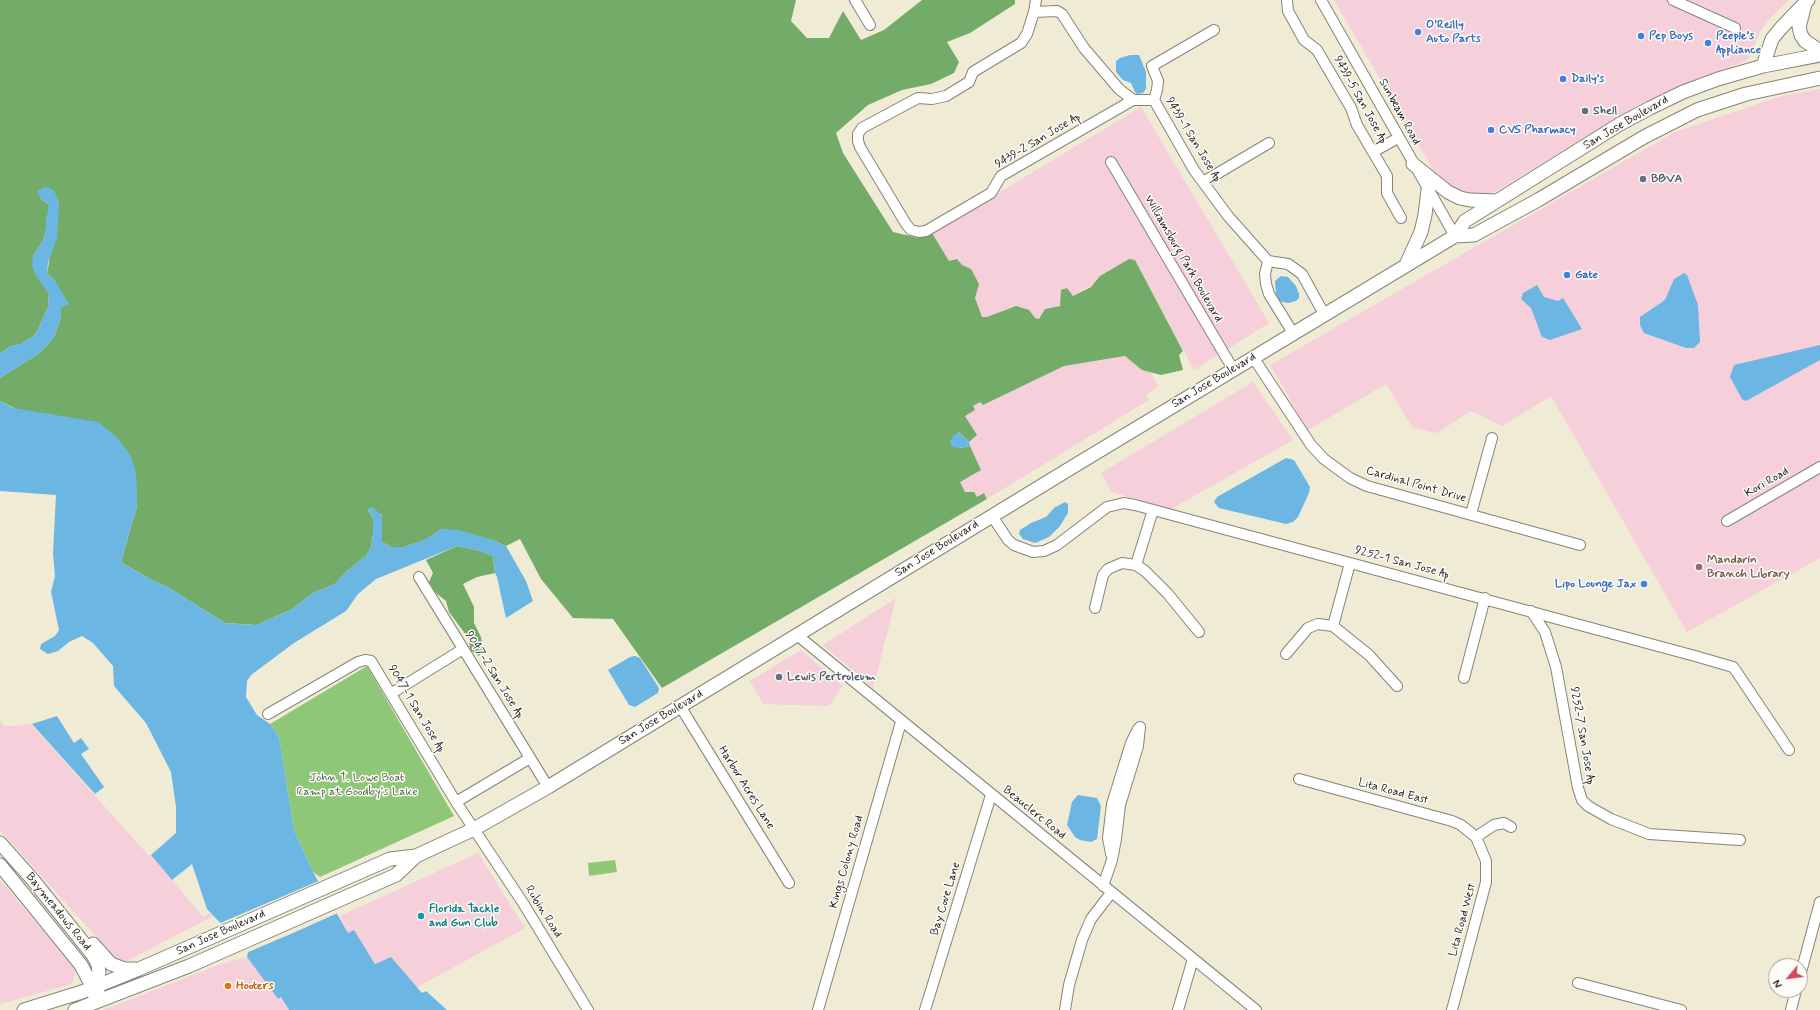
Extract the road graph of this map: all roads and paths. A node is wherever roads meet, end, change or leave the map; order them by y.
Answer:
1 (855, 0) edge
2 (1036, 0) edge
3 (1287, 0) edge
4 (1320, 0) edge
5 (1673, 0) edge
6 (1807, 1) edge
7 (1034, 12) junction
8 (870, 25) dead end
9 (1735, 28) dead end
10 (1214, 30) dead end
11 (1820, 51) edge
12 (1820, 55) edge
13 (1763, 66) junction
14 (1820, 78) edge
15 (1133, 100) junction
16 (1154, 100) junction
17 (1398, 138) junction
18 (1269, 143) dead end
19 (1373, 152) junction
20 (1111, 162) dead end
21 (1413, 164) junction
22 (1203, 182) junction
23 (1428, 190) junction
24 (1497, 201) junction
25 (1401, 218) dead end
26 (1455, 236) junction
27 (1268, 261) junction
28 (1406, 265) junction
29 (1324, 314) junction
30 (1293, 333) junction
31 (1254, 357) junction
32 (1233, 370) junction
33 (1492, 438) dead end
34 (1820, 467) edge
35 (1153, 510) junction
36 (1470, 514) junction
37 (992, 516) junction
38 (1727, 521) dead end
39 (1580, 544) dead end
40 (1350, 563) junction
41 (1136, 565) junction
42 (419, 577) dead end
43 (1485, 598) junction
44 (1095, 608) dead end
45 (1531, 611) junction
46 (1333, 626) junction
47 (1200, 632) dead end
48 (797, 635) junction
49 (463, 649) junction
50 (1286, 654) dead end
51 (1464, 678) dead end
52 (1397, 686) dead end
53 (392, 693) junction
54 (680, 706) junction
55 (268, 714) dead end
56 (901, 722) junction
57 (1789, 750) dead end
58 (530, 758) junction
59 (1298, 779) dead end
60 (548, 787) junction
61 (1121, 788) junction
62 (991, 795) junction
63 (456, 802) junction
64 (1511, 827) dead end
65 (474, 829) junction
66 (1476, 837) junction
67 (1740, 840) dead end
68 (0, 843) edge
69 (416, 856) junction
70 (0, 865) edge
71 (33, 880) junction
72 (789, 884) dead end
73 (1103, 886) junction
74 (1111, 893) junction
75 (1820, 902) edge
76 (1805, 958) edge
77 (1193, 959) junction
78 (139, 969) junction
79 (1578, 984) dead end
80 (93, 988) junction
81 (1794, 998) edge
82 (106, 999) junction
83 (88, 1008) edge
84 (24, 1010) edge
85 (75, 1010) edge
86 (588, 1010) edge
87 (818, 1010) edge
88 (925, 1010) edge
89 (1065, 1010) edge
90 (1178, 1010) edge
91 (1256, 1010) edge
92 (1452, 1010) edge
93 (1681, 1010) edge
94 (1791, 1010) edge

1 - 8 street
2 - 7 street, 9439-2 San Jose Ap
3 - 19 street, 9439-5 San Jose Ap
4 - 17 street, Sunbeam Road
5 - 9 street
6 - 11 main road
6 - 13 main road
7 - 15 street
7 - 15 street, 9439-2 San Jose Ap
10 - 16 street
12 - 13 main road, San Jose Boulevard
13 - 24 main road, San Jose Boulevard
14 - 26 main road, San Jose Boulevard
15 - 16 street, 9439-1 San Jose Ap
16 - 22 street, 9439-1 San Jose Ap
17 - 19 street
17 - 21 street, Sunbeam Road
18 - 22 street
19 - 25 street, 9439-5 San Jose Ap
20 - 32 street, Williamsburg Park Boulevard
21 - 23 street, Sunbeam Road
21 - 24 main road
22 - 27 street, 9439-1 San Jose Ap
23 - 26 street, Sunbeam Road
23 - 28 main road
24 - 26 main road, San Jose Boulevard
26 - 28 main road, San Jose Boulevard
27 - 29 street
27 - 30 street
28 - 29 main road, San Jose Boulevard
29 - 30 main road, San Jose Boulevard
30 - 31 main road, San Jose Boulevard
31 - 32 main road, San Jose Boulevard
31 - 36 street, Cardinal Point Drive
32 - 37 main road, San Jose Boulevard
33 - 36 street
34 - 38 street, Kori Road
35 - 37 street, 9252-1 San Jose Ap
35 - 40 street, 9252-1 San Jose Ap
35 - 41 street
36 - 39 street, Cardinal Point Drive
37 - 48 main road, San Jose Boulevard
40 - 43 street, 9252-1 San Jose Ap
40 - 46 street
41 - 44 street
41 - 47 street
42 - 49 street, 9047-2 San Jose Ap
43 - 45 street, 9252-1 San Jose Ap
43 - 51 street
45 - 57 street, 9252-1 San Jose Ap
45 - 67 street, 9252-7 San Jose Ap
46 - 50 street
46 - 52 street
48 - 54 main road, San Jose Boulevard
48 - 56 street, Beauclerc Road
49 - 53 street
49 - 58 street, 9047-2 San Jose Ap
53 - 55 street, 9047-1 San Jose Ap
53 - 63 street, 9047-1 San Jose Ap
54 - 60 main road, San Jose Boulevard
54 - 72 street, Harbor Acres Lane
56 - 62 street, Beauclerc Road
56 - 87 street, Kings Colony Road
58 - 60 street, 9047-2 San Jose Ap
58 - 63 street
59 - 66 street, Lita Road East
60 - 65 main road, San Jose Boulevard
61 - 61 street
61 - 73 street
62 - 73 street, Beauclerc Road
62 - 88 street, Bay Cove Lane
63 - 65 street, 9047-1 San Jose Ap
64 - 66 street
65 - 69 main road, San Jose Boulevard
65 - 86 street, Rubin Road
66 - 92 street, Lita Road West
68 - 71 main road, Baymeadows Road
69 - 78 main road, San Jose Boulevard
69 - 82 main road, San Jose Boulevard
70 - 80 main road, Baymeadows Road
71 - 78 main road
71 - 80 main road, Baymeadows Road
73 - 74 street, Beauclerc Road
74 - 77 street, Beauclerc Road
74 - 89 street
75 - 76 street
77 - 90 street
77 - 91 street, Beauclerc Road
78 - 80 main road, San Jose Boulevard
79 - 93 street
80 - 82 main road, Baymeadows Road
80 - 83 main road, Baymeadows Road
80 - 84 main road, San Jose Boulevard
81 - 94 street
82 - 83 main road, San Jose Boulevard
83 - 85 main road, San Jose Boulevard

